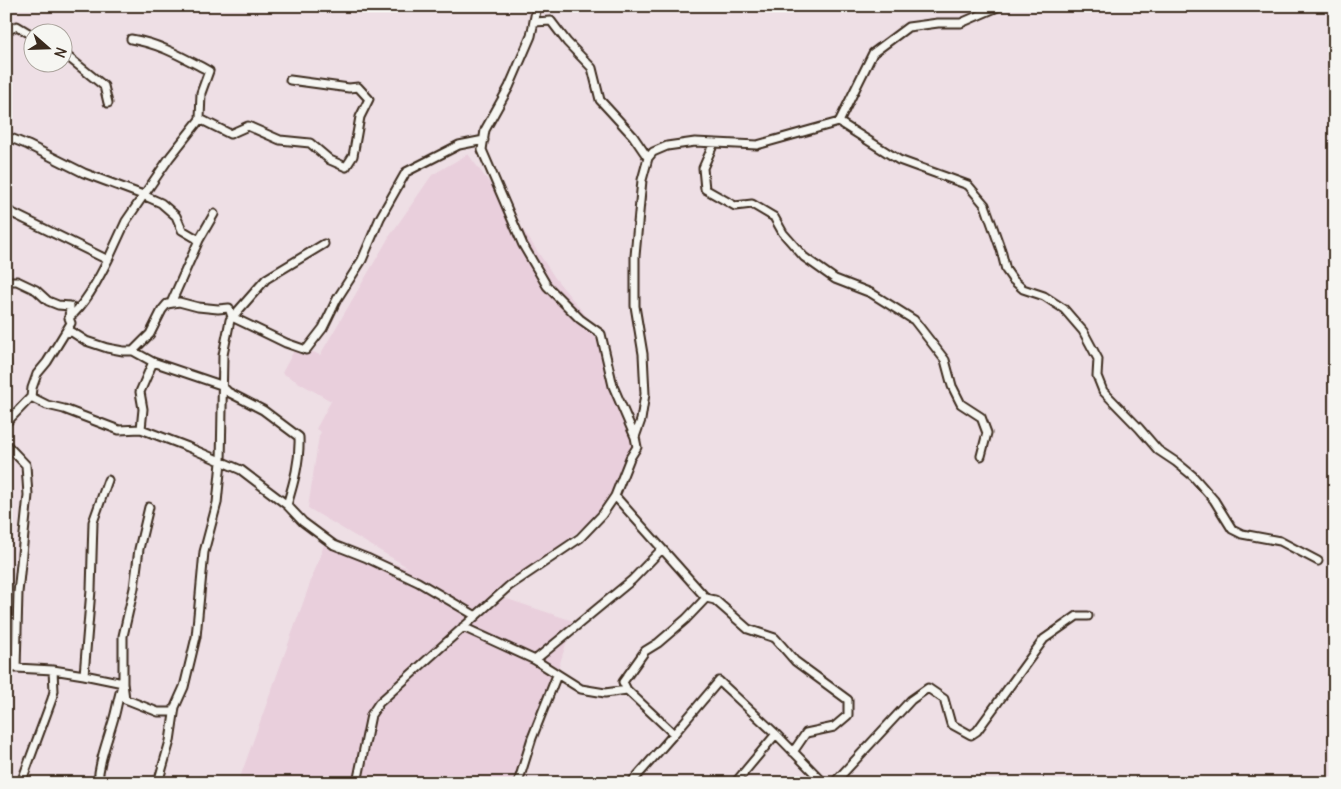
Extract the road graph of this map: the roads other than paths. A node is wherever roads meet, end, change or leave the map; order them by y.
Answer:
1 (537, 6) edge
2 (1000, 6) edge
3 (534, 22) junction
4 (22, 29) edge
5 (6, 31) edge
6 (131, 39) dead end
7 (72, 60) edge
8 (290, 80) dead end
9 (108, 103) dead end
10 (200, 119) junction
11 (839, 122) junction
12 (6, 136) edge
13 (484, 140) junction
14 (714, 143) junction
15 (648, 158) junction
16 (144, 195) junction
17 (6, 210) edge
18 (214, 214) dead end
19 (199, 240) junction
20 (324, 244) dead end
21 (108, 260) junction
22 (6, 281) edge
23 (171, 303) junction
24 (69, 318) junction
25 (232, 318) junction
26 (65, 333) junction
27 (133, 351) junction
28 (6, 360) edge
29 (153, 362) junction
30 (6, 368) edge
31 (222, 385) junction
32 (31, 397) junction
33 (6, 424) edge
34 (141, 429) junction
35 (635, 437) junction
36 (6, 444) edge
37 (981, 456) dead end
38 (221, 462) junction
39 (108, 480) dead end
40 (616, 496) junction
41 (287, 505) junction
42 (149, 506) dead end
43 (662, 549) junction
44 (1318, 561) dead end
45 (706, 598) junction
46 (476, 616) junction
47 (1088, 616) dead end
48 (463, 627) junction
49 (535, 660) junction
50 (6, 667) edge
51 (16, 668) junction
52 (53, 670) junction
53 (84, 675) junction
54 (557, 675) junction
55 (123, 683) junction
56 (627, 690) junction
57 (174, 712) junction
58 (674, 734) junction
59 (776, 734) junction
60 (793, 752) junction
61 (21, 783) edge
62 (98, 783) edge
63 (158, 783) edge
64 (357, 783) edge
65 (518, 783) edge
66 (631, 783) edge
67 (735, 783) edge
68 (824, 783) edge
69 (834, 783) edge

1 - 3 street
2 - 11 street
3 - 13 street
3 - 15 street
4 - 5 street
6 - 10 street
7 - 9 street
8 - 10 street
10 - 16 street
11 - 14 street
11 - 44 street
12 - 16 street
13 - 25 street
13 - 35 street
14 - 15 street
14 - 37 street
15 - 35 street
16 - 19 street
16 - 21 street
17 - 21 street
18 - 19 street
19 - 23 street
20 - 25 street
21 - 24 street
22 - 24 street
23 - 25 street
23 - 27 street
24 - 26 street
25 - 31 street
26 - 27 street
26 - 32 street
27 - 29 street
28 - 30 street
29 - 31 street
29 - 34 street
31 - 38 street
31 - 41 street
32 - 33 street
32 - 34 street
34 - 38 street
35 - 40 street
36 - 51 street
38 - 41 street
38 - 57 street
39 - 53 street
40 - 43 street
40 - 46 street
41 - 46 street
42 - 55 street
43 - 45 street
43 - 49 street
45 - 56 street
45 - 60 street
46 - 48 street
47 - 69 street
48 - 49 street
48 - 64 street
49 - 54 street
50 - 51 street
51 - 52 street
52 - 53 street
52 - 61 street
53 - 55 street
54 - 56 street
54 - 65 street
55 - 57 street
55 - 62 street
56 - 58 street
57 - 63 street
58 - 59 street
58 - 66 street
59 - 60 street
59 - 67 street
60 - 68 street

